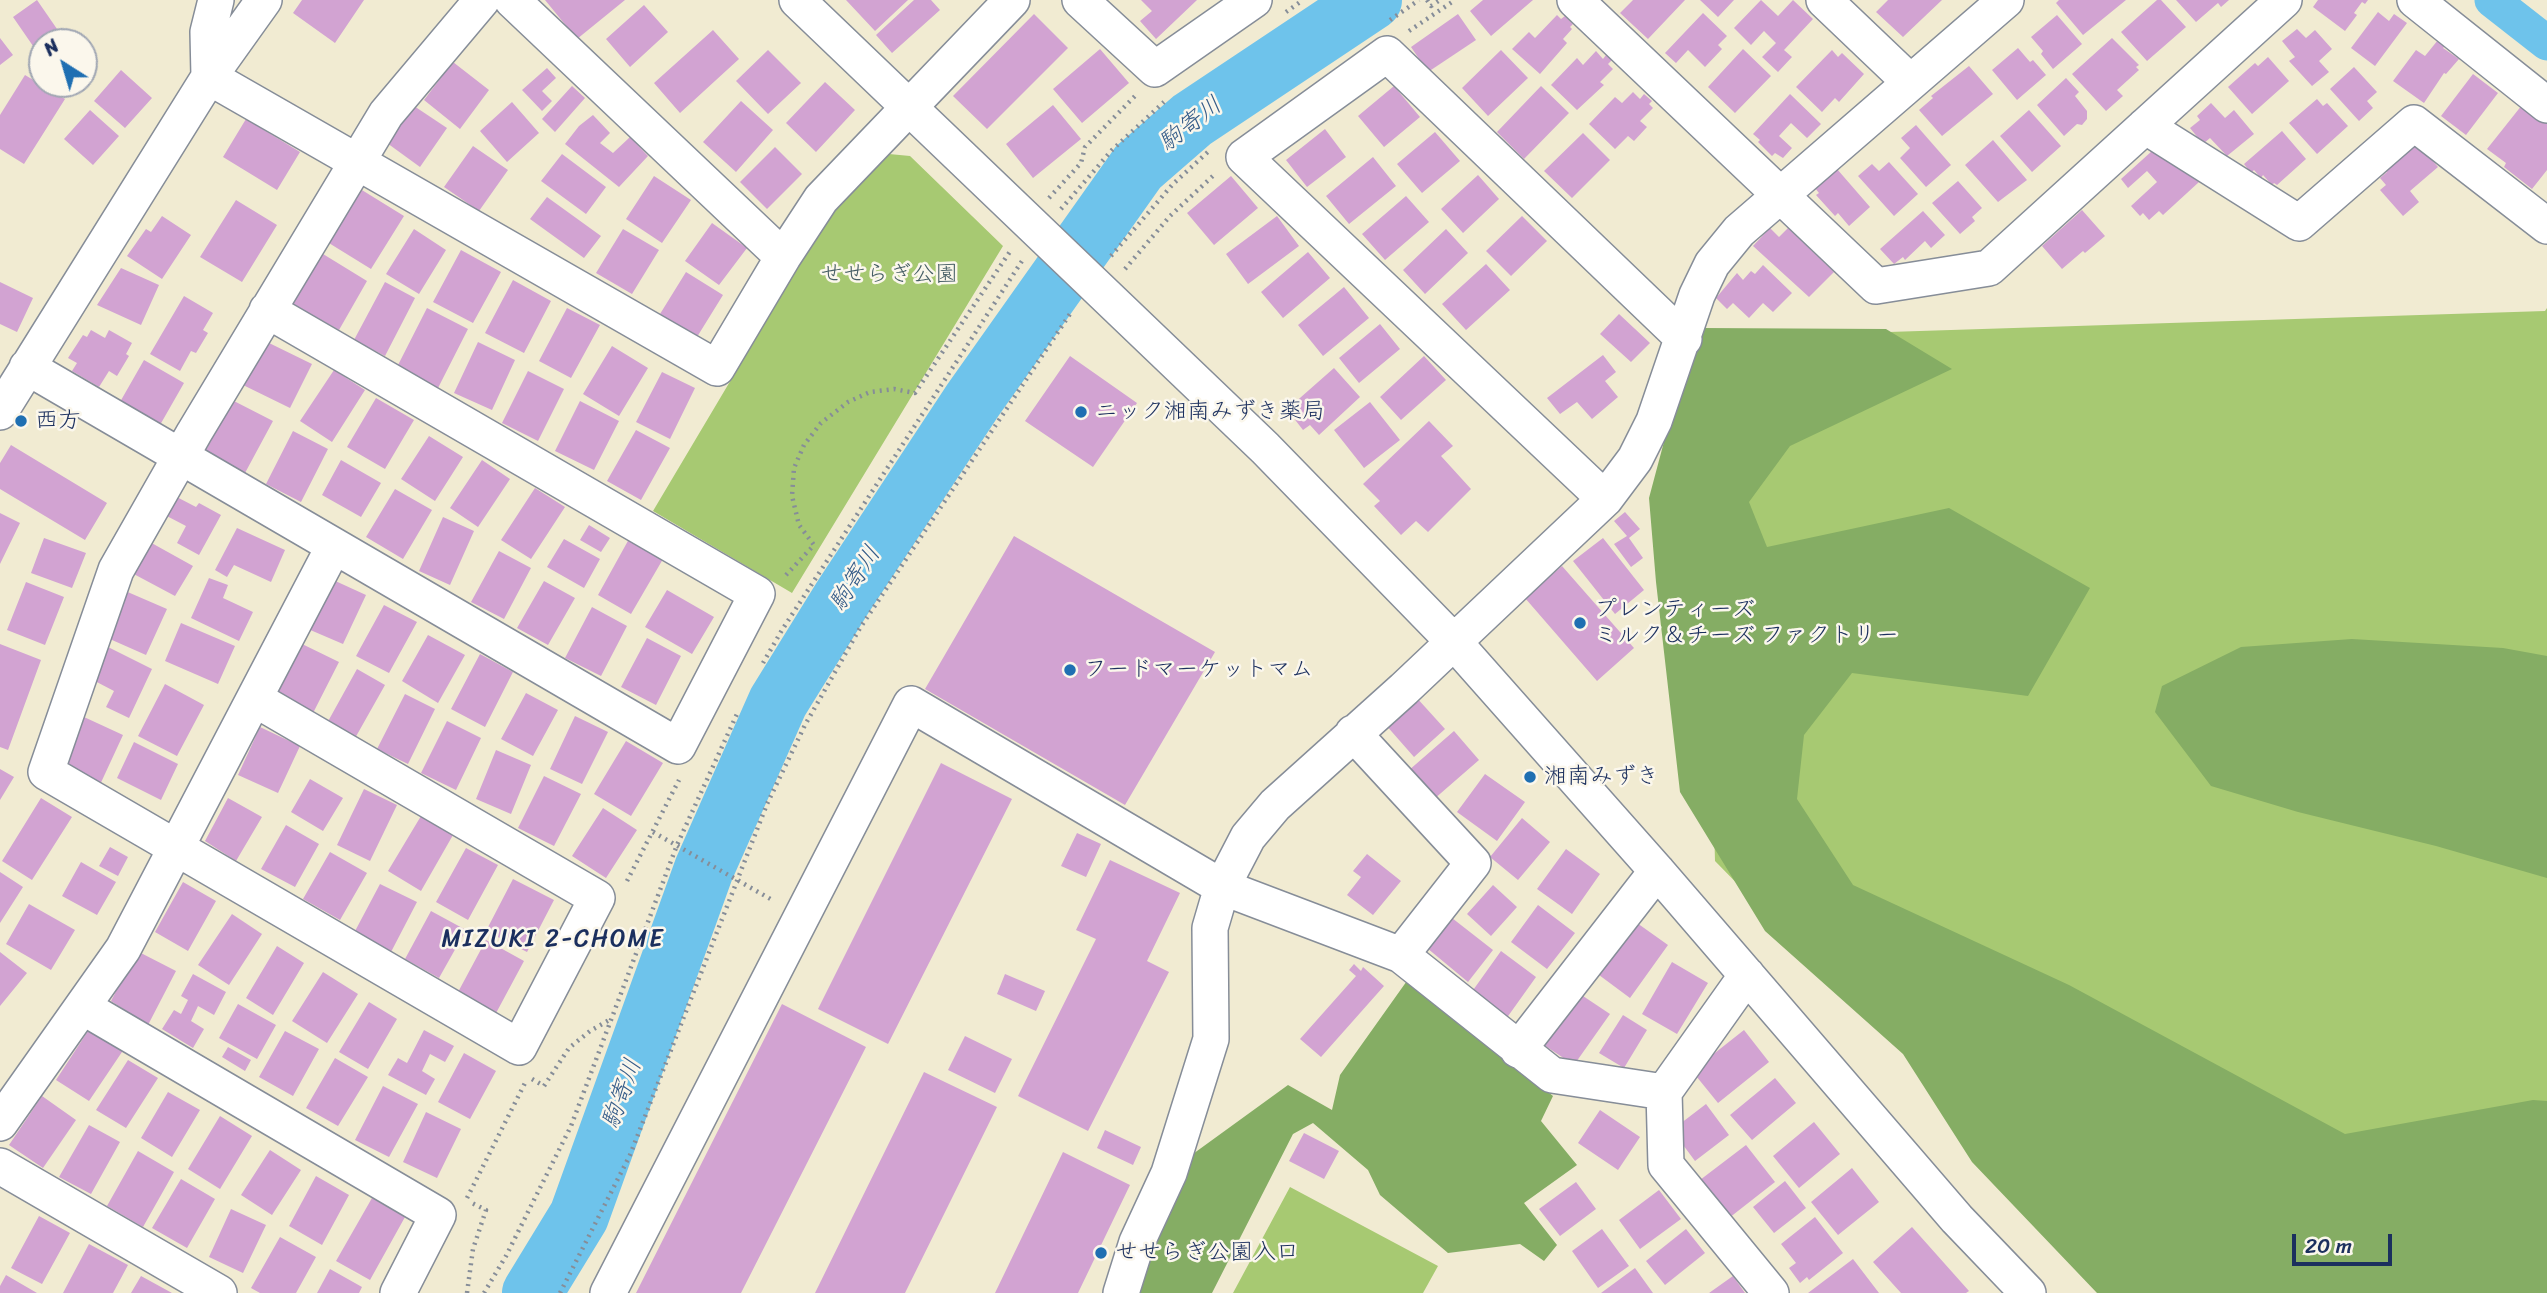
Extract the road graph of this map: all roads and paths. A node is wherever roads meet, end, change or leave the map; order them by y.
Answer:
1 (216, 0) edge
2 (264, 0) edge
3 (482, 0) edge
4 (512, 0) edge
5 (797, 0) edge
6 (1012, 0) edge
7 (1080, 0) edge
8 (1254, 0) edge
9 (1427, 0) edge
10 (1440, 0) edge
11 (1455, 0) edge
12 (1575, 0) edge
13 (1824, 0) edge
14 (2006, 0) edge
15 (2284, 0) edge
16 (2415, 0) edge
17 (1387, 54) junction
18 (1155, 69) junction
19 (209, 77) junction
20 (1910, 82) junction
21 (2547, 105) edge
22 (911, 108) junction
23 (2145, 126) junction
24 (1244, 157) junction
25 (357, 160) junction
26 (1779, 194) junction
27 (2547, 226) edge
28 (1032, 233) junction
29 (783, 257) junction
30 (1096, 286) junction
31 (267, 310) junction
32 (1684, 338) junction
33 (27, 367) junction
34 (0, 412) edge
35 (180, 457) junction
36 (1605, 499) junction
37 (334, 546) junction
38 (783, 578) dead end
39 (1454, 642) junction
40 (762, 666) dead end
41 (255, 699) junction
42 (743, 702) dead end
43 (1353, 733) junction
44 (678, 746) junction
45 (653, 832) junction
46 (679, 847) junction
47 (175, 849) junction
48 (1657, 871) junction
49 (737, 880) junction
50 (1222, 887) junction
51 (597, 898) junction
52 (783, 906) dead end
53 (1401, 954) junction
54 (1747, 975) junction
55 (83, 1007) junction
56 (612, 1018) junction
57 (1518, 1050) junction
58 (1664, 1092) junction
59 (0, 1123) edge
60 (0, 1166) edge
61 (219, 1293) edge
62 (398, 1293) edge
63 (467, 1293) edge
64 (484, 1293) edge
65 (560, 1293) edge
66 (608, 1293) edge
67 (1121, 1293) edge
68 (1771, 1293) edge
69 (2028, 1293) edge

1 - 19 street
2 - 19 street
3 - 25 street
4 - 29 street
5 - 22 street
6 - 22 street
7 - 18 street
8 - 18 street
9 - 10 path
11 - 17 path
12 - 26 street
13 - 20 street
14 - 20 street
15 - 23 street
16 - 21 street
17 - 24 street
17 - 32 street
18 - 28 path
19 - 25 street
19 - 33 street
20 - 26 street
22 - 28 street
22 - 29 street
23 - 26 street
23 - 27 street
24 - 30 path
24 - 36 street
25 - 29 street
25 - 31 street
26 - 32 street
28 - 30 street
28 - 38 path
28 - 40 path
30 - 39 street
30 - 49 path
31 - 35 street
31 - 44 street
32 - 36 street
33 - 34 street
33 - 35 street
35 - 37 street
35 - 47 street
36 - 39 street
37 - 41 street
37 - 44 street
39 - 43 street
39 - 48 street
41 - 47 street
41 - 51 street
42 - 46 path
43 - 50 street
43 - 53 street
44 - 45 path
45 - 46 path
45 - 51 path
46 - 49 path
46 - 56 path
47 - 51 street
47 - 55 street
48 - 54 street
48 - 57 street
49 - 52 path
49 - 65 path
50 - 53 street
50 - 66 street
50 - 67 street
53 - 57 street
54 - 58 street
54 - 69 street
55 - 59 street
55 - 62 street
56 - 63 path
56 - 64 path
57 - 58 street
58 - 68 street
60 - 61 street

